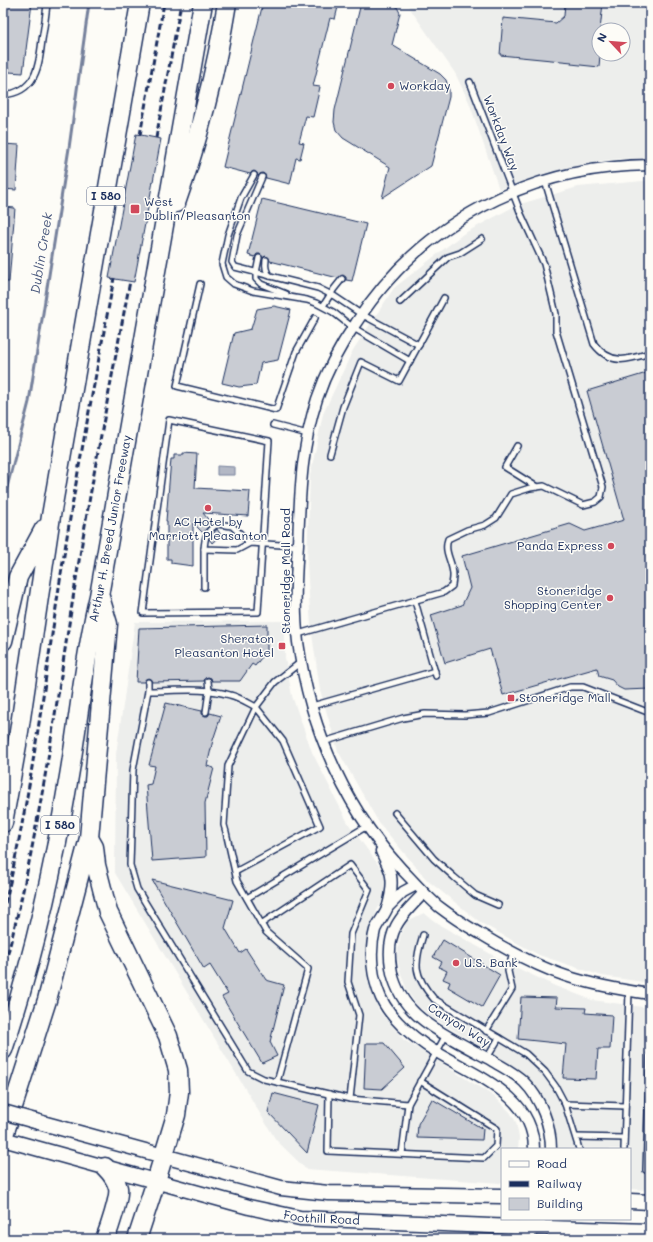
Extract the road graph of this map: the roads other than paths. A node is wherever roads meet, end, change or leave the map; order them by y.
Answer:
1 (47, 3) edge
2 (140, 3) edge
3 (203, 3) edge
4 (227, 3) edge
5 (5, 71) dead end
6 (3, 78) edge
7 (470, 82) dead end
8 (3, 95) edge
9 (650, 165) edge
10 (254, 175) dead end
11 (262, 177) dead end
12 (545, 180) junction
13 (514, 192) junction
14 (482, 239) dead end
15 (158, 257) junction
16 (259, 258) dead end
17 (266, 260) dead end
18 (256, 273) junction
19 (270, 276) junction
20 (342, 279) dead end
21 (200, 284) dead end
22 (330, 294) junction
23 (297, 298) junction
24 (444, 298) dead end
25 (400, 302) dead end
26 (323, 306) junction
27 (361, 314) junction
28 (315, 318) dead end
29 (352, 327) junction
30 (418, 345) junction
31 (650, 353) edge
32 (410, 361) junction
33 (273, 425) dead end
34 (308, 434) junction
35 (517, 446) dead end
36 (330, 454) dead end
37 (537, 487) junction
38 (51, 516) junction
39 (250, 543) junction
40 (262, 544) junction
41 (298, 546) junction
42 (204, 549) junction
43 (204, 587) dead end
44 (99, 596) junction
45 (415, 601) junction
46 (298, 634) junction
47 (3, 641) edge
48 (302, 662) junction
49 (208, 681) dead end
50 (148, 682) dead end
51 (148, 691) junction
52 (209, 692) junction
53 (312, 706) junction
54 (256, 707) junction
55 (206, 712) dead end
56 (650, 713) edge
57 (323, 742) junction
58 (395, 813) dead end
59 (3, 823) edge
60 (367, 826) junction
61 (89, 838) junction
62 (376, 840) junction
63 (235, 872) junction
64 (416, 884) junction
65 (424, 893) junction
66 (247, 898) junction
67 (498, 905) dead end
68 (387, 908) junction
69 (261, 924) junction
70 (423, 935) dead end
71 (513, 953) junction
72 (629, 991) junction
73 (650, 994) edge
74 (486, 1031) junction
75 (446, 1035) junction
76 (499, 1038) junction
77 (3, 1050) edge
78 (436, 1051) junction
79 (650, 1054) edge
80 (487, 1058) junction
81 (420, 1081) junction
82 (277, 1082) junction
83 (329, 1094) junction
84 (350, 1099) junction
85 (408, 1104) junction
86 (565, 1104) junction
87 (625, 1106) junction
88 (3, 1112) edge
89 (528, 1122) junction
90 (576, 1137) junction
91 (624, 1138) junction
92 (3, 1139) edge
93 (528, 1148) edge
94 (534, 1148) edge
95 (550, 1148) edge
96 (579, 1148) edge
97 (624, 1148) edge
98 (402, 1154) junction
99 (164, 1156) junction
100 (105, 1167) junction
101 (650, 1170) edge
102 (156, 1181) junction
103 (500, 1195) edge
104 (631, 1201) edge
105 (650, 1202) edge
106 (529, 1228) edge
107 (547, 1229) edge
108 (650, 1231) edge
109 (105, 1239) edge
110 (137, 1239) edge

1 - 8 lane
2 - 38 highway, I 580
3 - 15 highway, Arthur H. Breed Junior Freeway / I 580
4 - 15 highway
5 - 6 lane
7 - 13 lane, Workday Way
9 - 12 street, Stoneridge Mall Road
10 - 23 lane
11 - 18 lane
12 - 13 street, Stoneridge Mall Road
12 - 31 lane
13 - 27 street, Stoneridge Mall Road
13 - 37 lane, Workday Way
14 - 25 lane
15 - 44 highway, Arthur H. Breed Junior Freeway / I 580
16 - 18 lane
17 - 19 lane
18 - 19 lane
18 - 23 lane
19 - 22 lane
20 - 22 lane
21 - 28 lane
22 - 26 lane
22 - 27 lane
23 - 26 lane
24 - 30 lane
26 - 29 lane
27 - 29 street, Stoneridge Mall Road
27 - 30 lane
29 - 32 lane
29 - 34 street, Stoneridge Mall Road
30 - 32 lane
32 - 36 lane
33 - 34 lane
34 - 41 street, Stoneridge Mall Road
35 - 37 lane
37 - 45 lane
38 - 47 highway
38 - 59 highway, I 580
39 - 40 lane
39 - 42 lane
39 - 42 lane
40 - 40 lane
40 - 41 lane
41 - 46 street, Stoneridge Mall Road
42 - 43 lane
44 - 61 highway
44 - 77 highway, Arthur H. Breed Junior Freeway / I 580
45 - 46 lane
45 - 53 lane
46 - 48 street, Stoneridge Mall Road
48 - 53 street, Stoneridge Mall Road
48 - 54 lane
49 - 52 lane
50 - 51 lane
51 - 52 lane
51 - 82 lane
52 - 54 lane
52 - 55 lane
53 - 57 street, Stoneridge Mall Road
54 - 63 lane
54 - 63 lane
56 - 57 lane
57 - 60 street, Stoneridge Mall Road
58 - 67 lane
60 - 62 street, Stoneridge Mall Road
60 - 66 lane
61 - 92 highway
61 - 99 highway
62 - 64 street, Stoneridge Mall Road
62 - 68 street
63 - 66 lane
64 - 65 street, Stoneridge Mall Road
64 - 68 street
65 - 71 street, Stoneridge Mall Road
65 - 75 street, Canyon Way
66 - 69 lane
68 - 78 street
69 - 82 lane
69 - 84 lane
70 - 74 lane
71 - 72 street, Stoneridge Mall Road
71 - 74 lane
72 - 73 street, Stoneridge Mall Road
72 - 87 lane
74 - 76 lane
75 - 78 lane
75 - 80 street, Canyon Way
76 - 80 lane
76 - 86 lane
78 - 81 lane
78 - 89 street
79 - 101 lane
80 - 95 street, Canyon Way
81 - 85 lane
81 - 98 lane
82 - 83 lane
83 - 84 lane
83 - 98 lane
84 - 85 lane
85 - 98 lane
86 - 87 lane
86 - 90 lane
87 - 91 lane
88 - 99 main road, bridge
89 - 93 street
89 - 94 street
90 - 91 lane
90 - 96 lane
91 - 97 lane
92 - 100 main road, Foothill Road
99 - 102 highway
99 - 103 main road
100 - 102 main road, Foothill Road
100 - 109 highway
102 - 106 main road, Foothill Road
102 - 110 highway
104 - 105 main road
106 - 107 main road, Foothill Road
107 - 108 main road, Foothill Road

